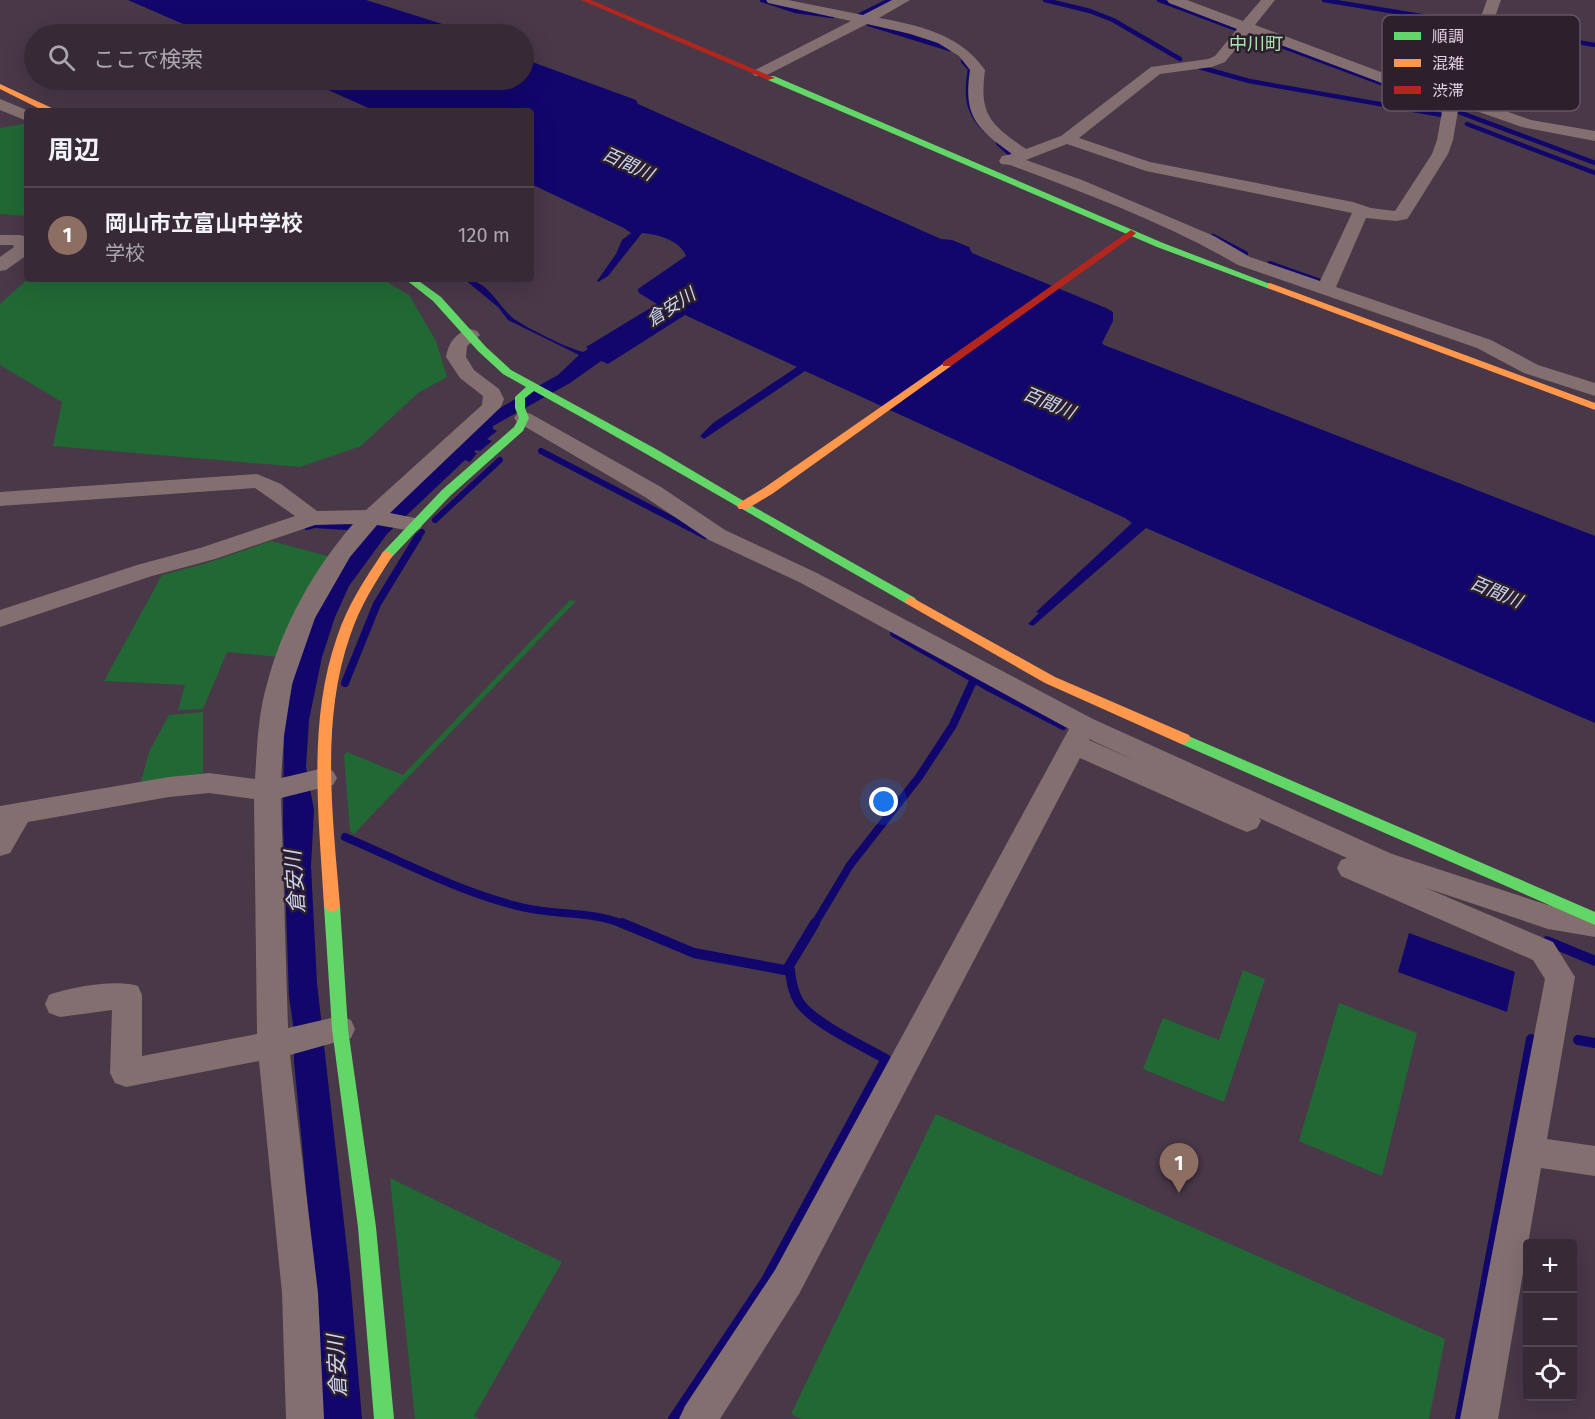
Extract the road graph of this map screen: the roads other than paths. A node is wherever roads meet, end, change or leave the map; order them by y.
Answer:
1 (585, 0) edge
2 (773, 0) edge
3 (903, 0) edge
4 (1174, 0) edge
5 (1268, 0) edge
6 (1494, 0) edge
7 (1489, 15) edge
8 (860, 17) junction
9 (1246, 28) junction
10 (760, 73) junction
11 (1382, 79) edge
12 (0, 86) edge
13 (0, 104) edge
14 (45, 108) edge
15 (1450, 111) edge
16 (1475, 111) edge
17 (24, 115) edge
18 (1595, 136) edge
19 (1067, 140) junction
20 (1016, 157) junction
21 (1366, 212) junction
22 (1112, 226) junction
23 (1131, 233) junction
24 (0, 240) edge
25 (0, 266) edge
26 (414, 282) edge
27 (1327, 286) junction
28 (1380, 328) junction
29 (470, 335) junction
30 (1484, 344) junction
31 (532, 387) junction
32 (1595, 390) edge
33 (1595, 407) edge
34 (525, 418) junction
35 (0, 500) edge
36 (742, 506) junction
37 (313, 518) junction
38 (412, 524) junction
39 (365, 525) junction
40 (0, 619) edge
41 (1079, 736) junction
42 (319, 779) junction
43 (267, 791) junction
44 (9, 814) edge
45 (0, 845) edge
46 (1379, 870) junction
47 (1595, 919) edge
48 (1595, 925) edge
49 (60, 1004) dead end
50 (332, 1031) junction
51 (279, 1044) junction
52 (1528, 1152) junction
53 (1595, 1161) edge
54 (305, 1419) edge
55 (384, 1419) edge
56 (698, 1419) edge
57 (1479, 1419) edge

1 - 10 street
2 - 8 street
3 - 8 street
4 - 9 street
5 - 9 street
6 - 7 street
8 - 10 street
8 - 20 street
9 - 11 street
9 - 19 street
10 - 22 street
12 - 14 street
13 - 17 street
15 - 21 street
16 - 18 street
19 - 20 street
19 - 21 street
20 - 22 street
20 - 27 street
21 - 27 street
22 - 23 street
23 - 28 street
23 - 36 street
24 - 25 street
26 - 29 street
27 - 30 street
28 - 30 street
28 - 33 street
29 - 31 street
29 - 39 street
30 - 32 street
31 - 34 street
31 - 36 street
34 - 38 street
34 - 41 street
35 - 37 street
36 - 47 street
37 - 39 street
37 - 40 street
38 - 39 street
38 - 42 street
39 - 43 street
41 - 46 street
41 - 56 street
42 - 43 street
42 - 50 street
43 - 44 street
43 - 51 street
44 - 45 street
46 - 48 street
46 - 52 street
49 - 51 street
50 - 51 street
50 - 55 street
51 - 54 street
52 - 53 street
52 - 57 street

